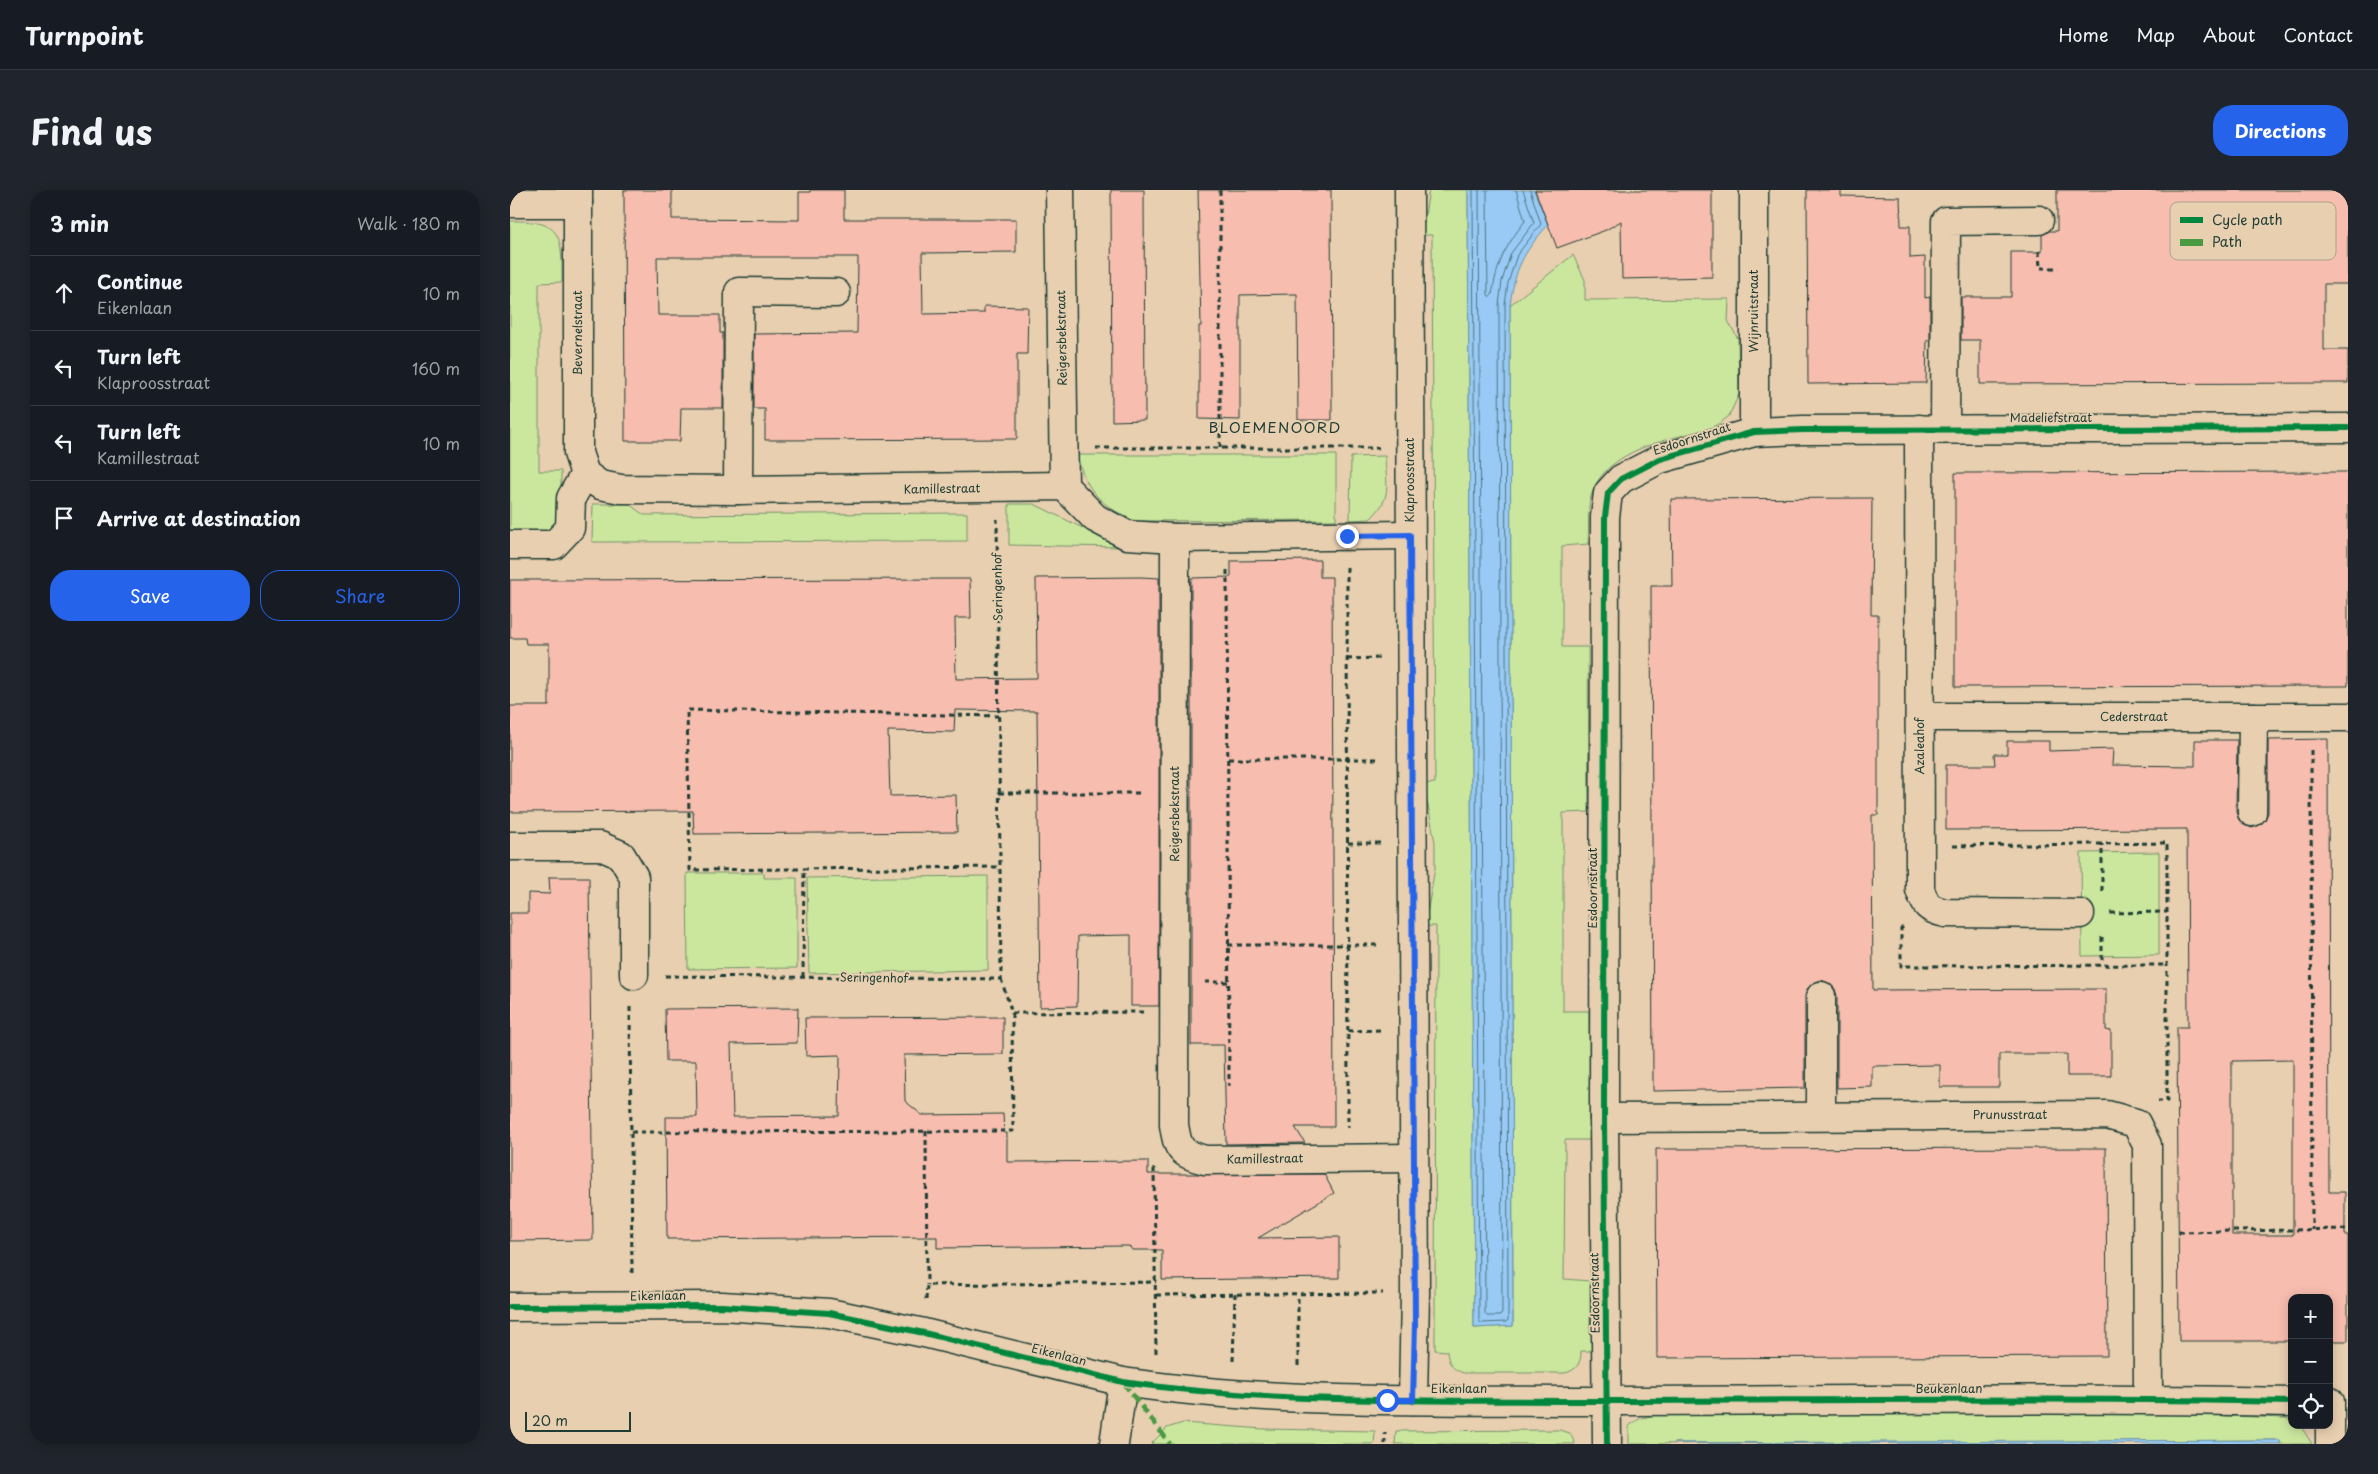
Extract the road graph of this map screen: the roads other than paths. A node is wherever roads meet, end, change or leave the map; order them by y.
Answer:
1 (1060, 190) edge
2 (1409, 190) edge
3 (1754, 190) edge
4 (578, 196) edge
5 (510, 203) edge
6 (2039, 220) dead end
7 (836, 293) dead end
8 (2348, 428) edge
9 (1932, 429) junction
10 (1754, 432) junction
11 (585, 474) junction
12 (1064, 486) junction
13 (738, 490) junction
14 (1410, 535) junction
15 (1175, 538) junction
16 (510, 545) edge
17 (1920, 717) junction
18 (2252, 717) junction
19 (2348, 717) edge
20 (2252, 812) dead end
21 (510, 846) edge
22 (2080, 914) road end
23 (634, 975) road end
24 (1821, 996) dead end
25 (1820, 1116) junction
26 (1604, 1118) junction
27 (1177, 1145) joint
28 (1414, 1158) junction
29 (510, 1307) edge
30 (1123, 1382) junction
31 (2148, 1399) junction
32 (1413, 1400) junction
33 (1607, 1401) junction
34 (2288, 1402) edge
35 (2333, 1402) edge
36 (2348, 1403) edge
37 (2330, 1429) edge
38 (1114, 1444) edge
39 (1607, 1444) edge
40 (2330, 1444) edge

1 - 12 street, Reigersbekstraat
2 - 14 street, Klaproosstraat
3 - 10 street, Wijnruitstraat
4 - 5 street
4 - 11 street, Bevernelstraat
6 - 9 street, Azaleahof
7 - 13 street
8 - 9 street, Madeliefstraat
9 - 10 street, Madeliefstraat
9 - 17 street, Azaleahof
10 - 26 street, Esdoornstraat
11 - 13 street, Kamillestraat
11 - 16 street
12 - 13 street, Kamillestraat
12 - 15 street
14 - 15 street
14 - 28 street, Klaproosstraat
15 - 27 street, Reigersbekstraat
17 - 18 street, Cederstraat
17 - 22 street, Azaleahof
18 - 19 street, Cederstraat
18 - 20 street
21 - 23 street
24 - 25 street
25 - 26 street, Prunusstraat
25 - 31 street, Prunusstraat
26 - 33 street, Esdoornstraat
27 - 28 street, Kamillestraat
28 - 32 street, Klaproosstraat
29 - 30 street, Eikenlaan
30 - 32 street, Eikenlaan
30 - 38 street
31 - 33 street, Beukenlaan
31 - 34 street, Beukenlaan
32 - 33 street, Eikenlaan
33 - 39 street, Esdoornstraat
35 - 36 street
37 - 40 street

